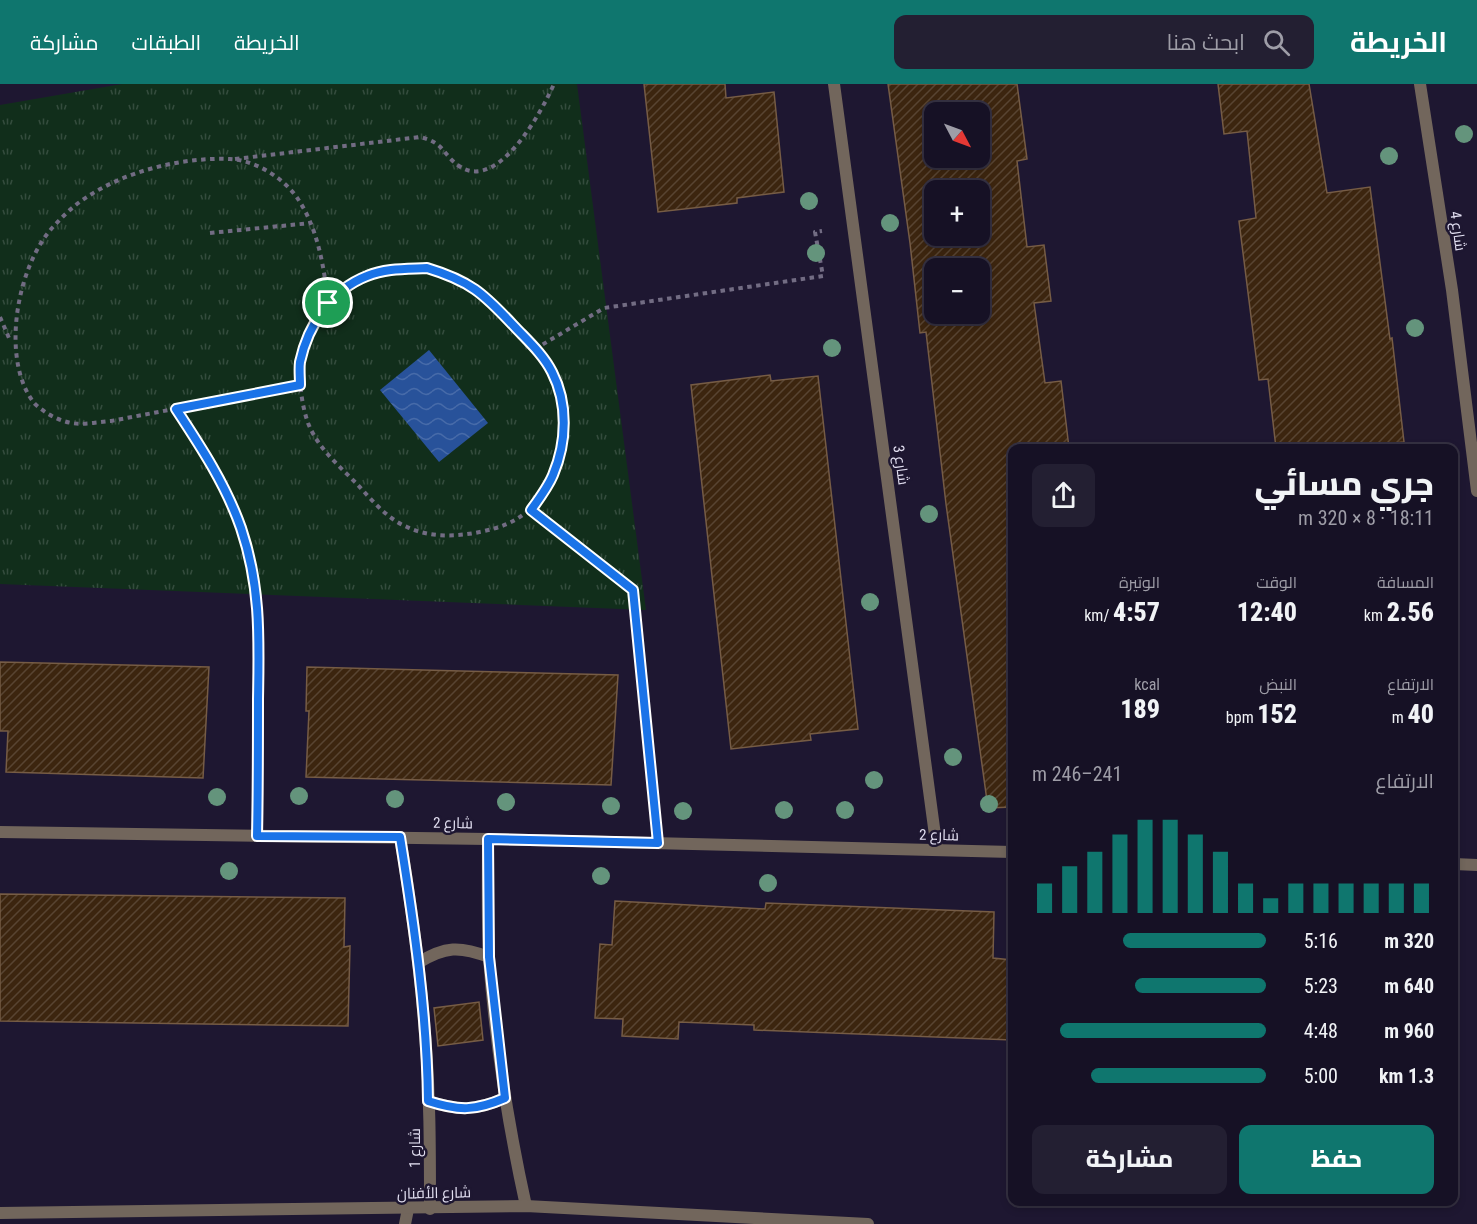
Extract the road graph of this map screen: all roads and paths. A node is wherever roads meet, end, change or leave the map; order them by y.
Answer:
1 (554, 84) edge
2 (834, 84) edge
3 (1420, 84) edge
4 (231, 159) junction
5 (310, 223) junction
6 (853, 226) junction
7 (210, 234) dead end
8 (328, 303) junction
9 (0, 316) edge
10 (10, 339) junction
11 (535, 349) junction
12 (300, 385) junction
13 (176, 409) junction
14 (1477, 491) edge
15 (531, 510) junction
16 (0, 832) edge
17 (257, 836) junction
18 (400, 837) junction
19 (488, 839) junction
20 (658, 843) junction
21 (938, 850) junction
22 (1008, 852) edge
23 (1458, 864) edge
24 (1477, 865) edge
25 (489, 957) junction
26 (418, 963) junction
27 (505, 1098) junction
28 (428, 1101) junction
29 (526, 1206) junction
30 (408, 1209) junction
31 (430, 1209) junction
32 (0, 1213) edge
33 (405, 1224) edge
34 (868, 1224) edge

1 - 4 path
2 - 6 street, شارع 3
3 - 14 street, شارع 4
4 - 5 path
4 - 10 path
5 - 7 path
5 - 8 path
6 - 11 path
6 - 21 street, شارع 3
8 - 11 path
8 - 12 path
9 - 10 path
10 - 13 path
11 - 15 path
12 - 13 path
12 - 15 path
13 - 17 path
15 - 20 path
16 - 17 street, شارع 2
17 - 18 street, شارع 2
18 - 19 street, شارع 2
18 - 26 street, شارع 1
19 - 20 street, شارع 2
19 - 25 street
20 - 21 street, شارع 2
21 - 22 street, شارع 2
23 - 24 street
25 - 26 street
25 - 27 street
26 - 28 street, شارع 1
27 - 28 street
27 - 29 street
28 - 31 street, شارع 1
29 - 31 street, شارع الأفنان
29 - 34 street, شارع الأفنان
30 - 31 street, شارع الأفنان
30 - 32 street, شارع الأفنان
30 - 33 street

